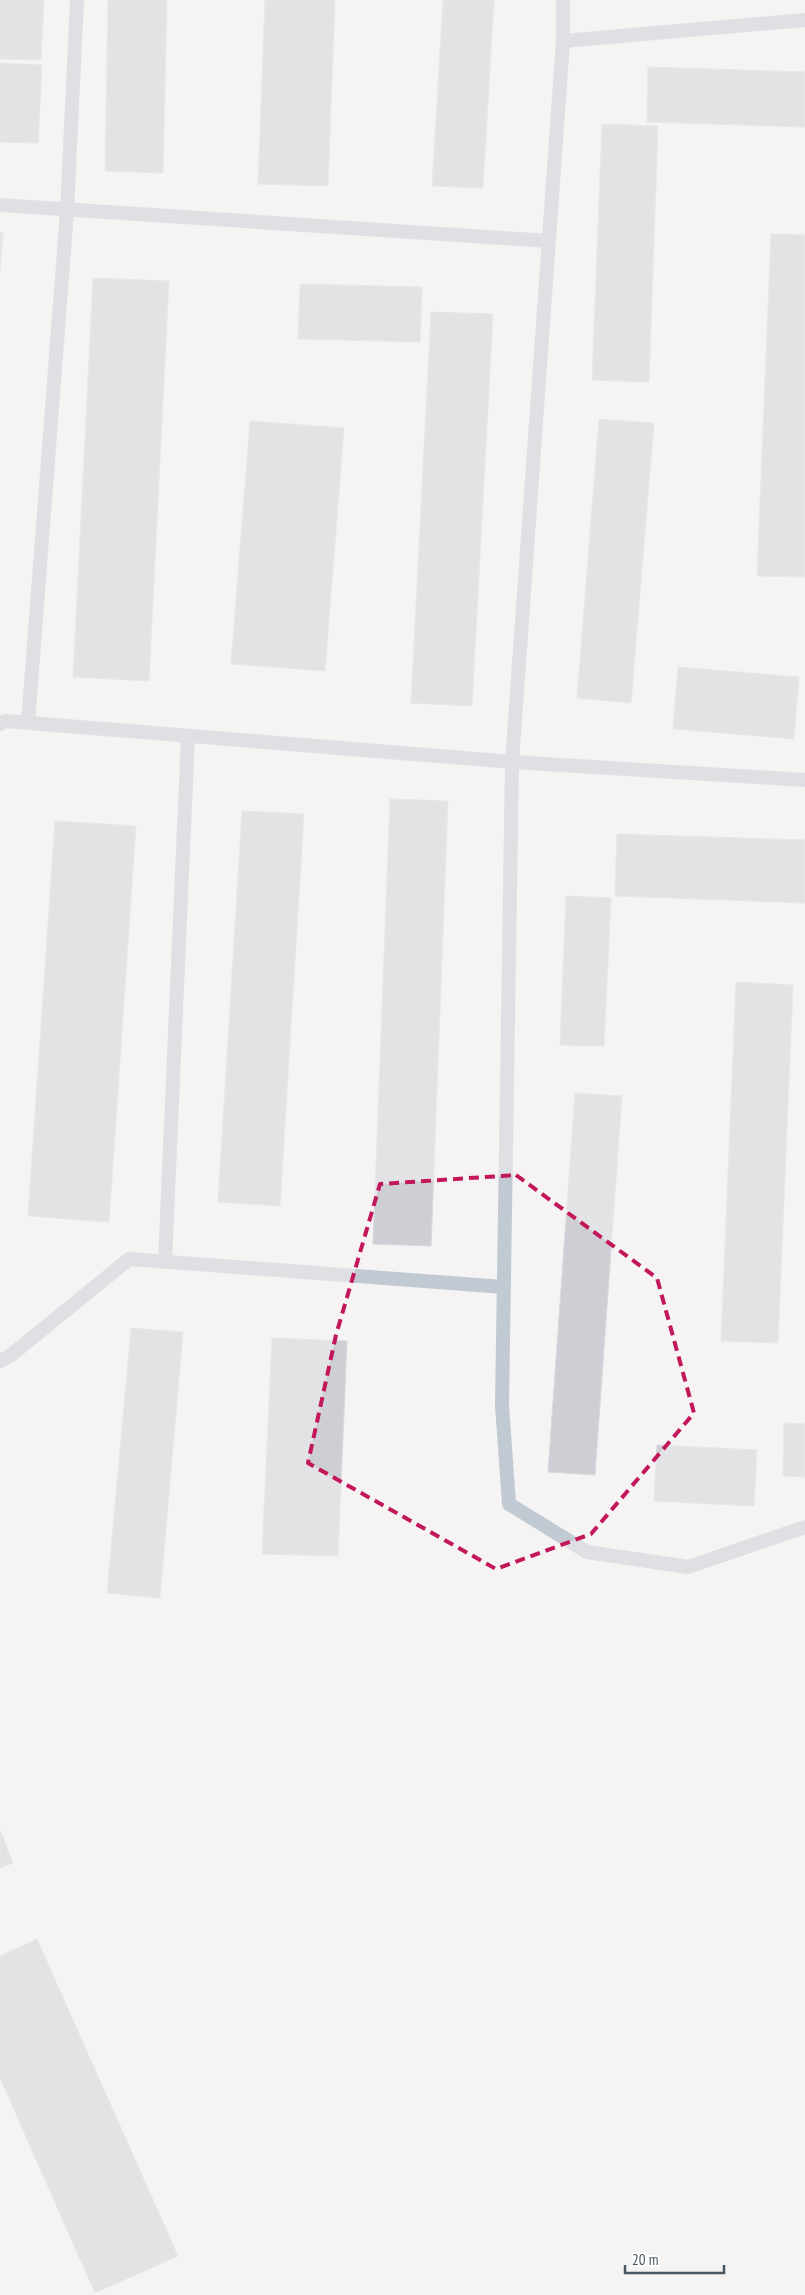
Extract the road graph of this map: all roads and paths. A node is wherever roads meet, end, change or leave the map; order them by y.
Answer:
1 (77, 0) edge
2 (563, 0) edge
3 (805, 20) edge
4 (563, 41) junction
5 (0, 205) edge
6 (67, 211) junction
7 (549, 241) junction
8 (28, 723) junction
9 (0, 724) edge
10 (188, 736) junction
11 (512, 762) junction
12 (805, 780) edge
13 (165, 1262) junction
14 (504, 1287) junction
15 (0, 1361) edge
16 (805, 1527) edge

1 - 6 lane
2 - 4 lane
3 - 4 lane
4 - 7 lane
5 - 6 lane
6 - 7 lane
6 - 8 lane
7 - 11 lane
8 - 9 lane
8 - 10 lane
10 - 11 lane
10 - 13 lane
11 - 12 lane
11 - 14 lane
13 - 14 lane
13 - 15 lane
14 - 16 lane

